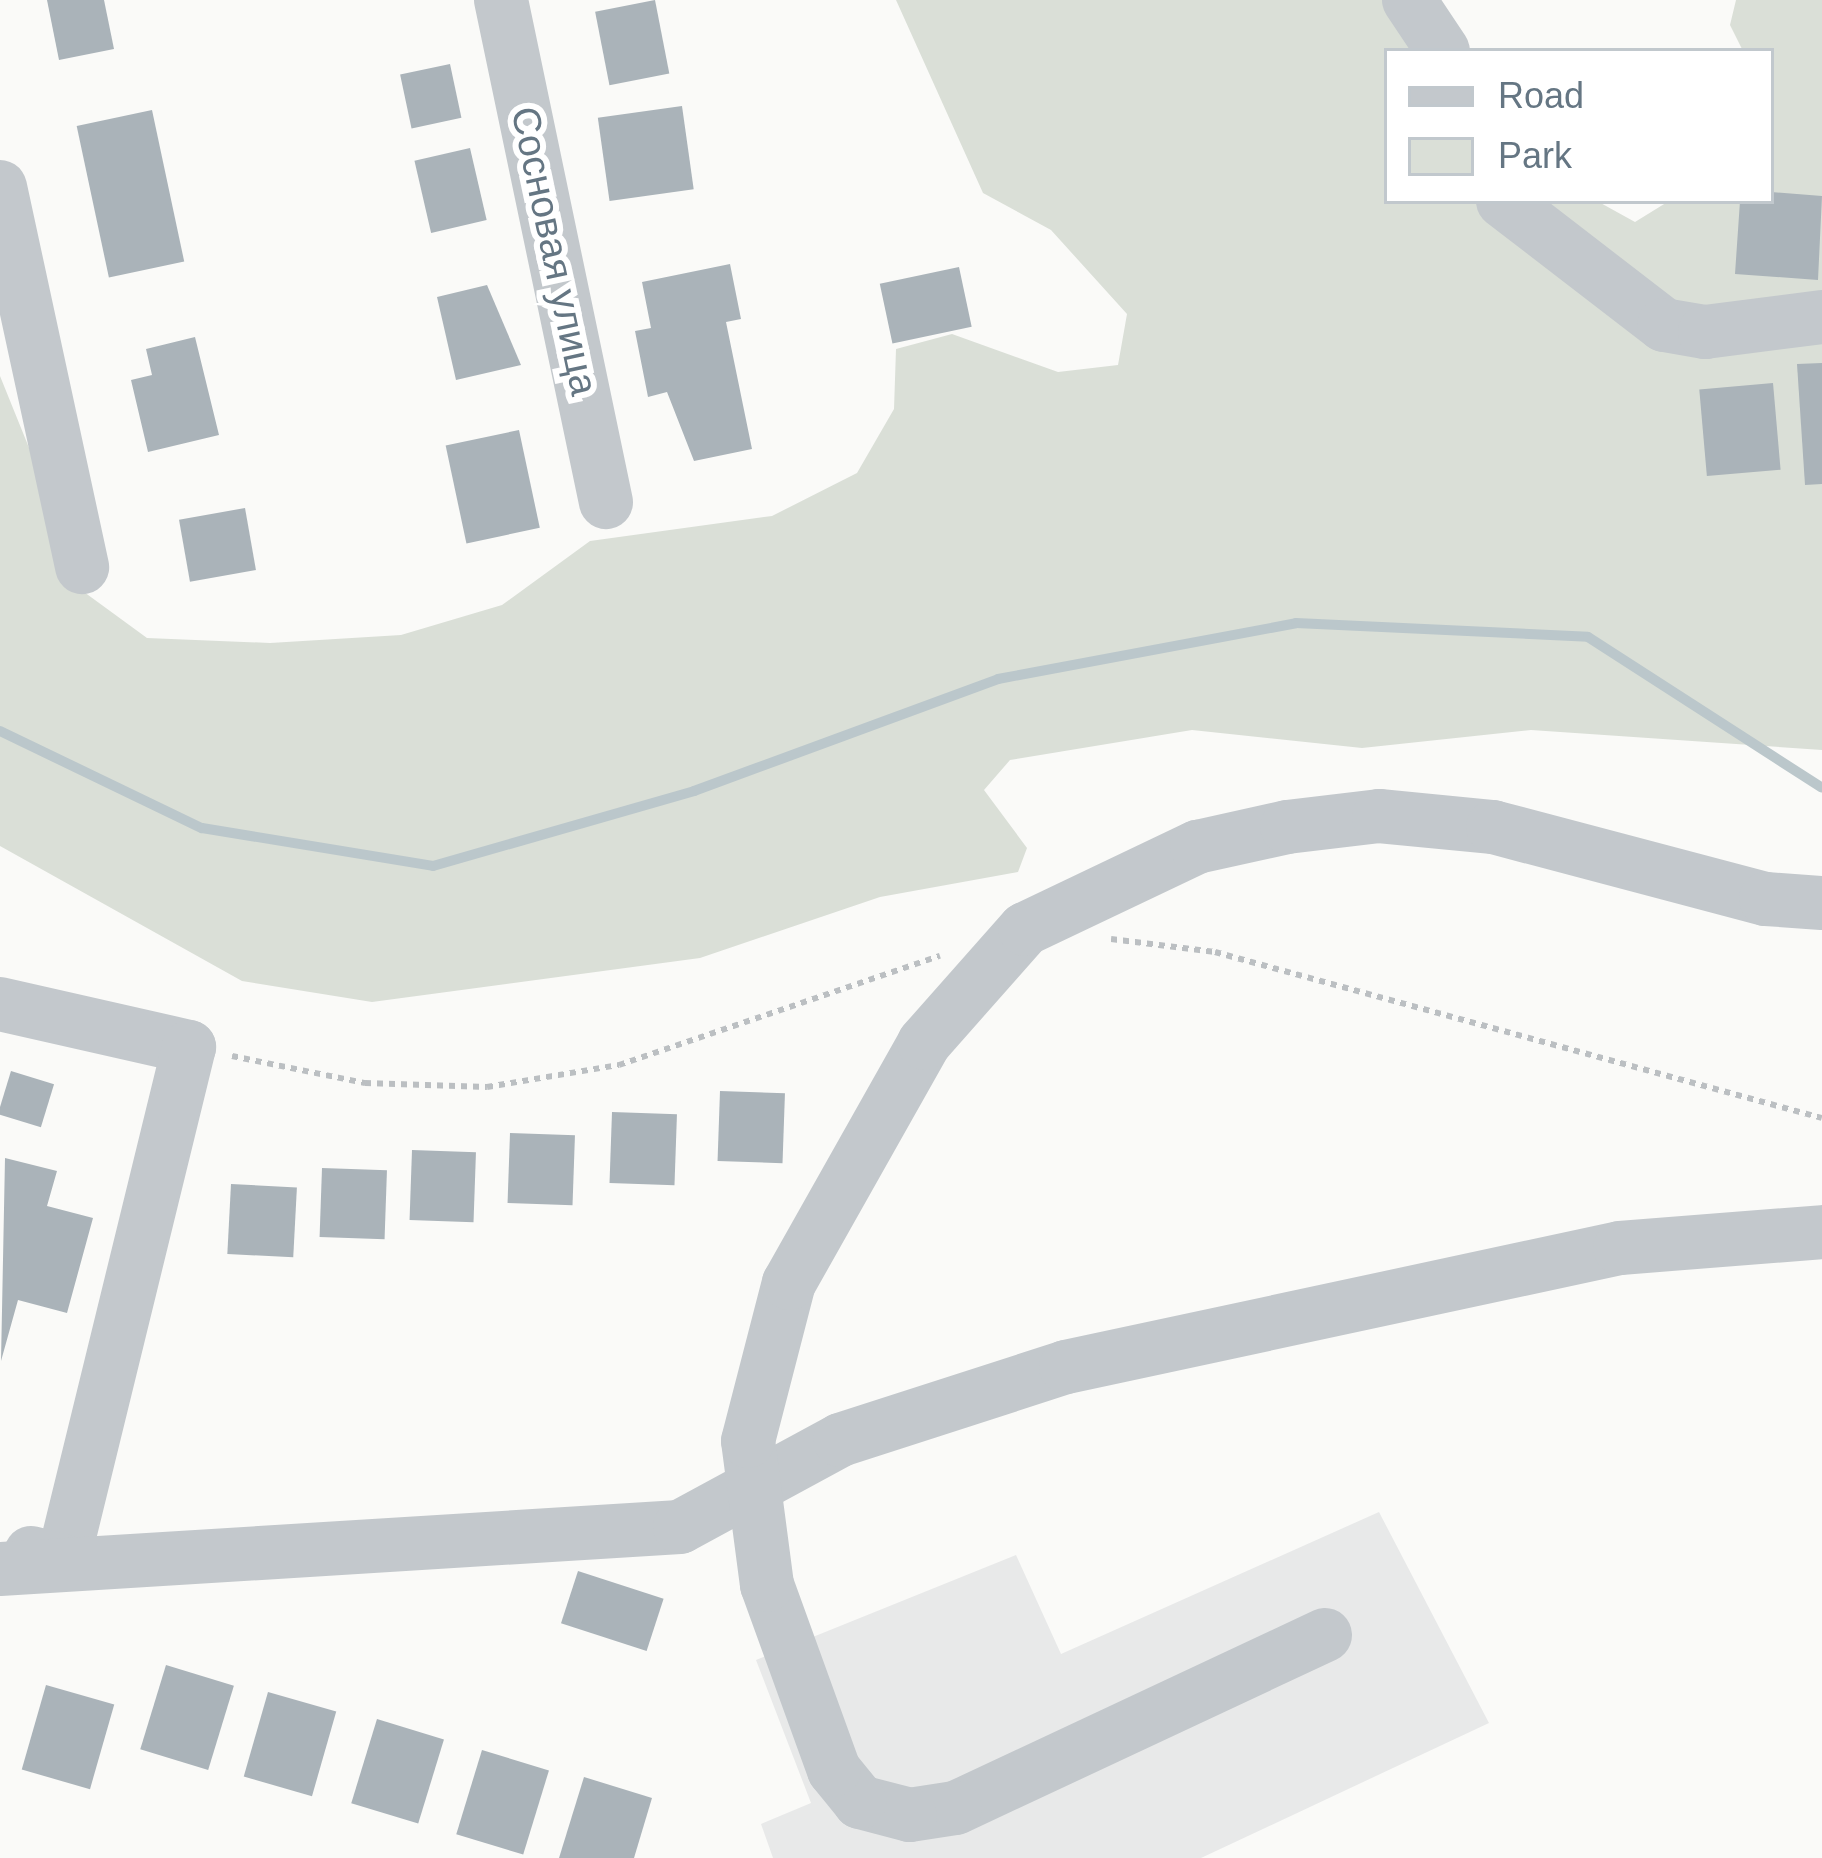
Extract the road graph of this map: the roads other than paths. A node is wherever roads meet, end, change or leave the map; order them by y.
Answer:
1 (502, 0) edge
2 (1409, 0) edge
3 (1441, 48) edge
4 (0, 187) edge
5 (1507, 204) edge
6 (1822, 317) edge
7 (606, 502) dead end
8 (82, 567) dead end
9 (1822, 903) edge
10 (0, 1004) edge
11 (1822, 1232) edge
12 (749, 1494) junction
13 (0, 1544) edge
14 (63, 1561) junction
15 (0, 1569) edge
16 (1325, 1635) dead end

1 - 7 street, Сосновая улица
2 - 3 street
4 - 8 street
5 - 6 street
9 - 12 street
10 - 14 street
11 - 12 street
12 - 14 street
12 - 16 street
13 - 14 street
14 - 15 street

